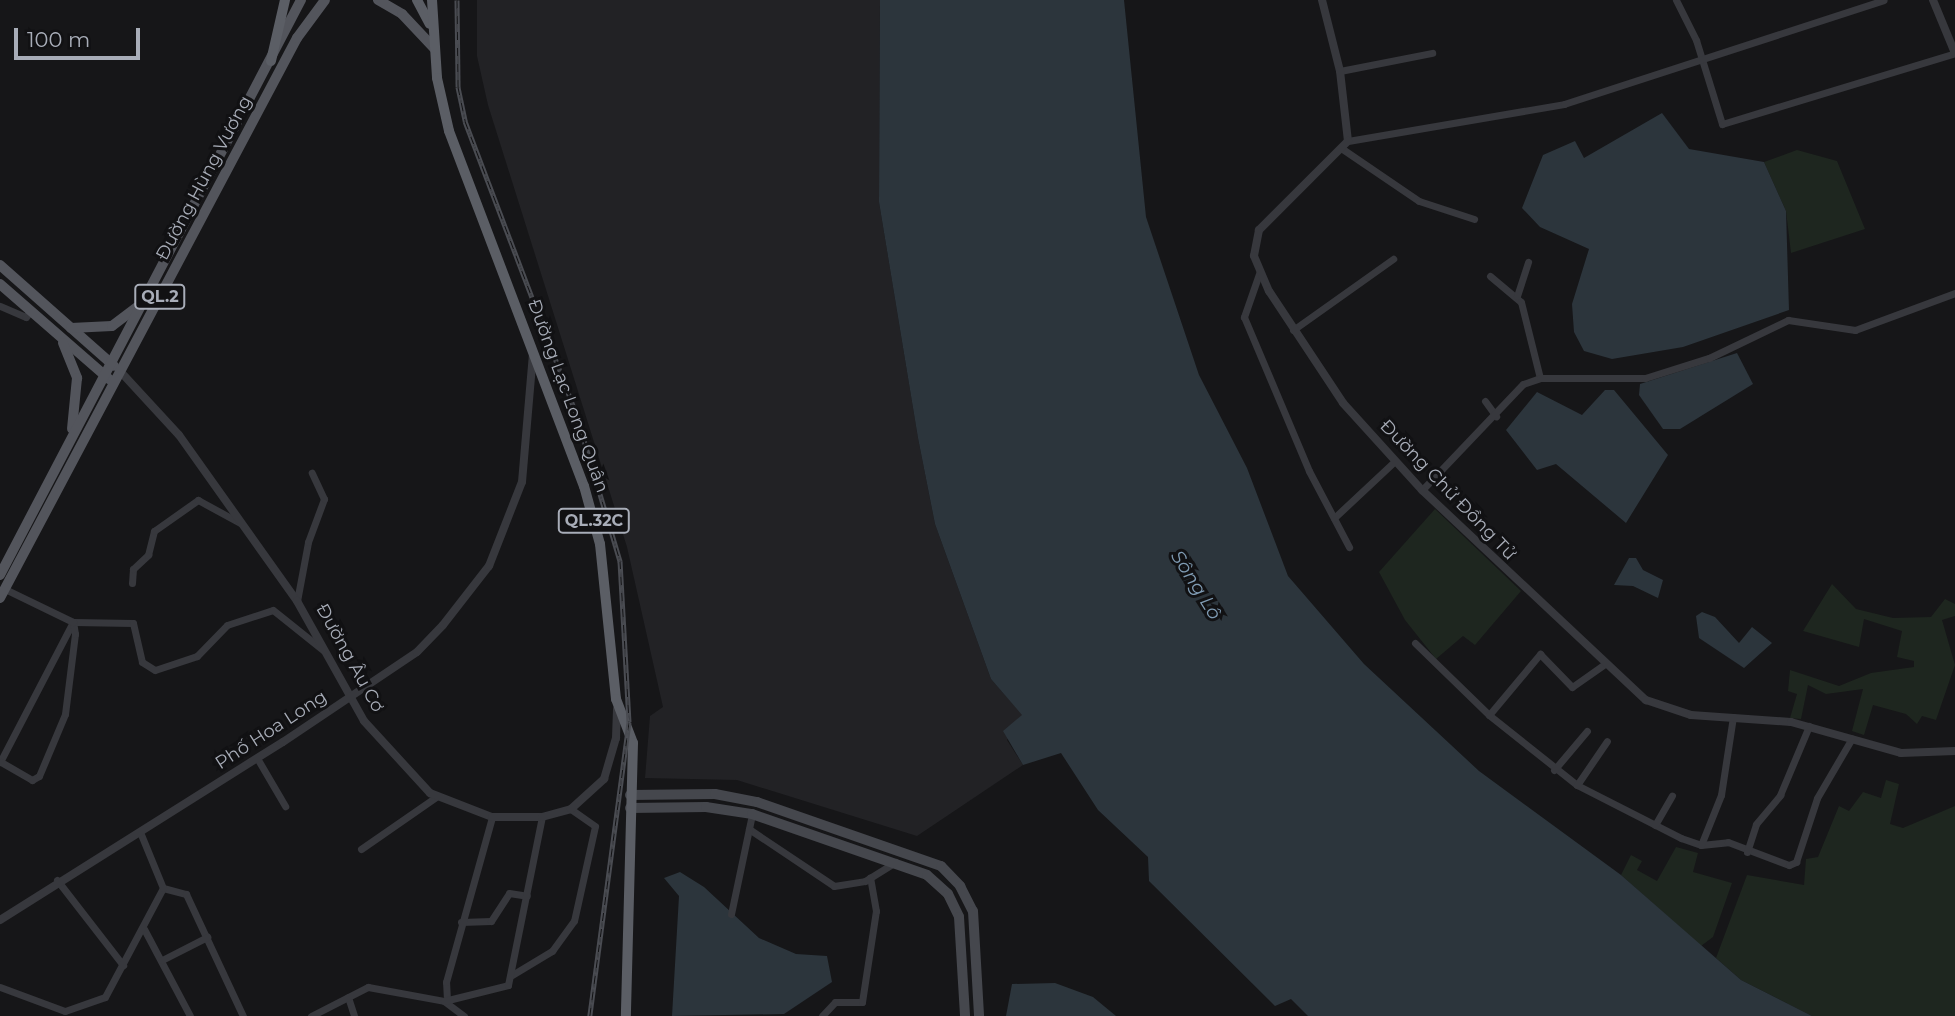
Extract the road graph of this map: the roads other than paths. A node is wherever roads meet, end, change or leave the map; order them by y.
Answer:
1 (285, 0) edge
2 (301, 0) edge
3 (378, 0) edge
4 (417, 0) edge
5 (1322, 0) edge
6 (1676, 0) edge
7 (1884, 0) edge
8 (1933, 0) edge
9 (326, 1) edge
10 (433, 2) edge
11 (434, 48) junction
12 (1432, 53) dead end
13 (1955, 53) edge
14 (1702, 60) junction
15 (271, 61) junction
16 (1340, 71) junction
17 (1348, 141) junction
18 (1341, 148) junction
19 (1474, 219) dead end
20 (1393, 259) dead end
21 (1528, 262) dead end
22 (0, 265) edge
23 (1260, 271) junction
24 (1490, 276) dead end
25 (0, 284) edge
26 (154, 285) junction
27 (1955, 293) edge
28 (1517, 296) junction
29 (0, 306) edge
30 (30, 311) junction
31 (71, 328) junction
32 (1293, 330) junction
33 (62, 340) junction
34 (533, 351) junction
35 (115, 367) junction
36 (1540, 378) junction
37 (108, 379) junction
38 (131, 385) junction
39 (1485, 401) dead end
40 (1496, 416) junction
41 (69, 444) junction
42 (1395, 461) junction
43 (312, 473) dead end
44 (1422, 490) junction
45 (1334, 518) junction
46 (240, 523) junction
47 (1349, 547) dead end
48 (0, 575) edge
49 (132, 583) dead end
50 (2, 594) edge
51 (297, 601) junction
52 (73, 622) junction
53 (1415, 643) dead end
54 (326, 652) junction
55 (1603, 665) junction
56 (349, 697) junction
57 (616, 699) junction
58 (1489, 715) junction
59 (1733, 717) junction
60 (1809, 726) junction
61 (1587, 731) dead end
62 (1852, 738) junction
63 (1608, 741) dead end
64 (1955, 751) edge
65 (257, 758) junction
66 (0, 762) edge
67 (1553, 770) junction
68 (1577, 785) junction
69 (630, 795) junction
70 (1672, 796) dead end
71 (436, 797) junction
72 (285, 806) dead end
73 (630, 808) junction
74 (571, 809) junction
75 (752, 814) junction
76 (492, 817) junction
77 (542, 817) junction
78 (823, 823) junction
79 (1655, 825) junction
80 (750, 829) junction
81 (140, 832) junction
82 (819, 835) junction
83 (1701, 845) junction
84 (361, 849) dead end
85 (1747, 852) junction
86 (896, 862) junction
87 (870, 878) junction
88 (57, 880) junction
89 (163, 888) junction
90 (527, 896) junction
91 (731, 914) dead end
92 (0, 920) edge
93 (461, 922) junction
94 (144, 929) junction
95 (207, 937) junction
96 (162, 960) junction
97 (123, 965) junction
98 (512, 975) junction
99 (0, 987) edge
100 (348, 997) junction
101 (446, 1000) junction
102 (190, 1016) edge
103 (243, 1016) edge
104 (311, 1016) edge
105 (354, 1016) edge
106 (464, 1016) edge
107 (626, 1016) edge
108 (822, 1016) edge
109 (965, 1016) edge
110 (979, 1016) edge

1 - 15 highway
2 - 15 main road, Đường Hùng Vương / QL.2
3 - 11 main road
4 - 11 highway, Đường Lạc Long Quân / QL.32C
5 - 16 street
6 - 14 street
7 - 14 street
8 - 13 street
9 - 35 main road, Đường Hùng Vương / QL.2
10 - 11 highway, Đường Lạc Long Quân / QL.32C
11 - 34 highway, Đường Lạc Long Quân / QL.32C
12 - 16 street
13 - 14 street
14 - 17 street
15 - 26 main road, Đường Hùng Vương / QL.2
16 - 17 street
17 - 18 street, Đường Chử Đồng Tử
18 - 19 street
18 - 23 street, Đường Chử Đồng Tử
20 - 32 street
21 - 28 street
22 - 31 main road, Đường Âu Cơ
23 - 32 street, Đường Chử Đồng Tử
23 - 45 street
24 - 28 street
25 - 30 main road
26 - 31 main road
26 - 35 main road, Đường Hùng Vương / QL.2
27 - 36 street
28 - 36 street
29 - 30 street
30 - 33 main road
31 - 35 main road, Đường Âu Cơ
32 - 42 street, Đường Chử Đồng Tử
33 - 37 main road
33 - 41 main road
34 - 56 street, Phố Hoa Long
34 - 57 highway, Đường Lạc Long Quân / QL.32C
35 - 37 main road, Đường Hùng Vương / QL.2
35 - 38 street, Đường Âu Cơ
36 - 40 street
37 - 38 street
37 - 41 main road, Đường Hùng Vương / QL.2
37 - 50 main road, Đường Hùng Vương / QL.2
38 - 46 street, Đường Âu Cơ
39 - 40 street
40 - 44 street
41 - 48 main road, Đường Hùng Vương / QL.2
42 - 44 street, Đường Chử Đồng Tử
42 - 45 street
43 - 51 street
44 - 55 street, Đường Chử Đồng Tử
45 - 47 street
46 - 49 street
46 - 51 street, Đường Âu Cơ
50 - 52 street
51 - 54 street, Đường Âu Cơ
52 - 54 street
52 - 66 street
52 - 66 street
53 - 58 street
54 - 56 street, Đường Âu Cơ
55 - 58 street
55 - 59 street, Đường Chử Đồng Tử
56 - 65 street, Phố Hoa Long
56 - 71 street, Đường Âu Cơ
57 - 69 highway, Đường Lạc Long Quân / QL.32C
57 - 74 street, Đường Âu Cơ
58 - 67 street
59 - 60 street, Đường Chử Đồng Tử
59 - 83 street
60 - 62 street, Đường Chử Đồng Tử
60 - 85 street
61 - 67 street
62 - 64 street, Đường Chử Đồng Tử
62 - 85 street
63 - 68 street
65 - 72 street
65 - 81 street, Phố Hoa Long
67 - 68 street
68 - 79 street
69 - 73 highway, Đường Lạc Long Quân / QL.32C
69 - 78 main road
70 - 79 street
71 - 76 street, Đường Âu Cơ
71 - 84 street
73 - 75 main road
73 - 107 highway, Đường Lạc Long Quân / QL.32C
74 - 77 street, Đường Âu Cơ
74 - 98 street
75 - 80 street
75 - 82 main road
76 - 77 street, Đường Âu Cơ
76 - 93 street
77 - 90 street
78 - 82 main road
78 - 110 main road
79 - 83 street
80 - 87 street
80 - 91 street
81 - 88 street, Phố Hoa Long
81 - 89 street
82 - 86 main road
83 - 85 street
86 - 87 street
86 - 109 main road
87 - 108 street
88 - 92 street, Phố Hoa Long
88 - 97 street
89 - 94 street
89 - 95 street
90 - 93 street
90 - 98 street
93 - 101 street
94 - 96 street
94 - 97 street
95 - 96 street
95 - 103 street
96 - 102 street
97 - 99 street
98 - 101 street
100 - 101 street
100 - 104 street
100 - 105 street
101 - 106 street

